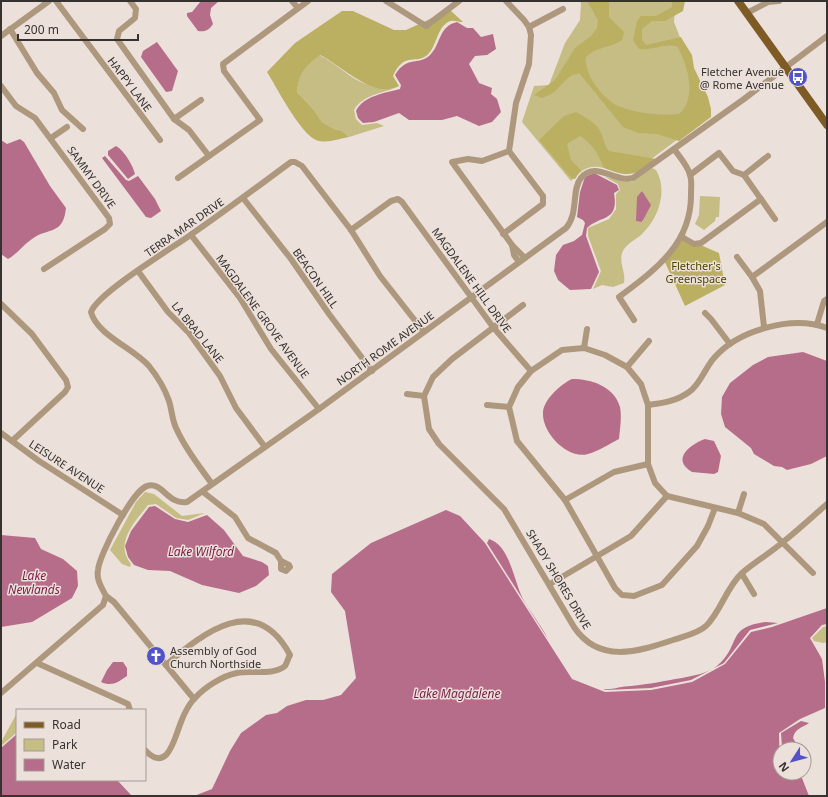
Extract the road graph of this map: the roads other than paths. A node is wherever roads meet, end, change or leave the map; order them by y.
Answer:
1 (49, 1) edge
2 (56, 1) edge
3 (130, 1) edge
4 (292, 1) edge
5 (308, 1) edge
6 (386, 1) edge
7 (459, 1) edge
8 (506, 1) edge
9 (738, 1) edge
10 (779, 1) edge
11 (40, 4) edge
12 (298, 8) junction
13 (563, 9) dead end
14 (747, 13) junction
15 (529, 27) junction
16 (10, 29) junction
17 (1, 36) edge
18 (827, 36) edge
19 (785, 66) junction
20 (1, 86) edge
21 (201, 100) dead end
22 (174, 119) junction
23 (827, 125) edge
24 (67, 127) dead end
25 (83, 130) dead end
26 (51, 138) junction
27 (160, 140) dead end
28 (674, 148) junction
29 (509, 151) junction
30 (209, 156) junction
31 (768, 156) dead end
32 (690, 175) junction
33 (744, 175) junction
34 (178, 178) dead end
35 (243, 198) junction
36 (761, 199) junction
37 (775, 219) dead end
38 (827, 222) edge
39 (351, 230) junction
40 (503, 234) junction
41 (191, 235) junction
42 (682, 237) junction
43 (512, 245) junction
44 (737, 257) dead end
45 (524, 258) junction
46 (519, 262) junction
47 (44, 269) dead end
48 (138, 270) junction
49 (752, 277) junction
50 (471, 297) junction
51 (827, 299) edge
52 (1, 304) edge
53 (523, 305) dead end
54 (704, 313) dead end
55 (634, 320) dead end
56 (817, 324) junction
57 (493, 327) junction
58 (764, 327) junction
59 (827, 328) edge
60 (587, 329) dead end
61 (424, 332) junction
62 (649, 340) dead end
63 (730, 344) junction
64 (584, 348) junction
65 (627, 367) junction
66 (372, 371) junction
67 (531, 371) junction
68 (407, 394) dead end
69 (424, 396) junction
70 (487, 405) dead end
71 (648, 405) junction
72 (509, 407) junction
73 (319, 409) junction
74 (1, 433) edge
75 (12, 441) junction
76 (265, 447) junction
77 (648, 464) junction
78 (212, 484) junction
79 (203, 492) junction
80 (744, 494) dead end
81 (667, 496) junction
82 (565, 500) junction
83 (827, 504) edge
84 (715, 508) junction
85 (738, 513) junction
86 (123, 515) junction
87 (783, 542) junction
88 (597, 557) junction
89 (281, 561) dead end
90 (813, 573) dead end
91 (742, 574) junction
92 (550, 584) junction
93 (754, 594) dead end
94 (106, 596) junction
95 (37, 663) junction
96 (166, 665) junction
97 (1, 693) edge
98 (194, 699) junction
99 (130, 709) edge
100 (146, 751) edge

1 - 11 street
2 - 27 street, HAPPY LANE
3 - 22 street
4 - 12 street
5 - 12 street
6 - 7 street
8 - 15 street
9 - 14 main road
10 - 14 street
11 - 16 street
12 - 30 street
13 - 15 street
14 - 19 main road
15 - 29 street
16 - 17 street
16 - 25 street
18 - 19 street, NORTH ROME AVENUE
19 - 23 main road
19 - 28 street, NORTH ROME AVENUE
20 - 26 street, SAMMY DRIVE
21 - 22 street
22 - 30 street
24 - 26 street
26 - 47 street, SAMMY DRIVE
28 - 32 street
28 - 45 street, NORTH ROME AVENUE
29 - 40 street
29 - 40 street
30 - 34 street
31 - 33 street
32 - 33 street
32 - 42 street
33 - 36 street
35 - 39 street, TERRA MAR DRIVE
35 - 41 street, TERRA MAR DRIVE
35 - 66 street, BEACON HILL
36 - 37 street
36 - 42 street
38 - 49 street
39 - 50 street, MAGDALENE HILL DRIVE
39 - 61 street, TERRA MAR DRIVE
40 - 43 street
41 - 48 street, TERRA MAR DRIVE
41 - 73 street, MAGDALENE GROVE AVENUE
42 - 55 street
43 - 45 street
43 - 46 street
44 - 49 street
45 - 46 street, NORTH ROME AVENUE
46 - 50 street, NORTH ROME AVENUE
48 - 76 street, LA BRAD LANE
48 - 78 street, TERRA MAR DRIVE
49 - 58 street
50 - 57 street, MAGDALENE HILL DRIVE
50 - 61 street, NORTH ROME AVENUE
51 - 56 street
52 - 75 street
53 - 57 street
54 - 63 street
56 - 58 street
56 - 59 street
57 - 67 street, MAGDALENE HILL DRIVE
57 - 69 street
58 - 63 street
60 - 64 street
61 - 66 street, NORTH ROME AVENUE
62 - 65 street
63 - 71 street
64 - 65 street
64 - 67 street
65 - 71 street
66 - 73 street, NORTH ROME AVENUE
67 - 72 street
68 - 69 street
69 - 92 street, SHADY SHORES DRIVE
70 - 72 street
71 - 77 street
72 - 82 street
73 - 76 street, NORTH ROME AVENUE
74 - 75 street, LEISURE AVENUE
75 - 86 street, LEISURE AVENUE
76 - 78 street, NORTH ROME AVENUE
77 - 81 street
77 - 82 street
78 - 79 street, NORTH ROME AVENUE
79 - 86 street, NORTH ROME AVENUE
79 - 89 street
80 - 85 street
81 - 84 street
81 - 88 street
82 - 88 street
83 - 87 street, SHADY SHORES DRIVE
84 - 85 street
84 - 88 street
85 - 87 street
86 - 94 street, NORTH ROME AVENUE
87 - 90 street
87 - 91 street, SHADY SHORES DRIVE
88 - 92 street
91 - 92 street, SHADY SHORES DRIVE
91 - 93 street
94 - 95 street
94 - 96 street
95 - 97 street
95 - 99 street
96 - 98 street
96 - 98 street
98 - 100 street

